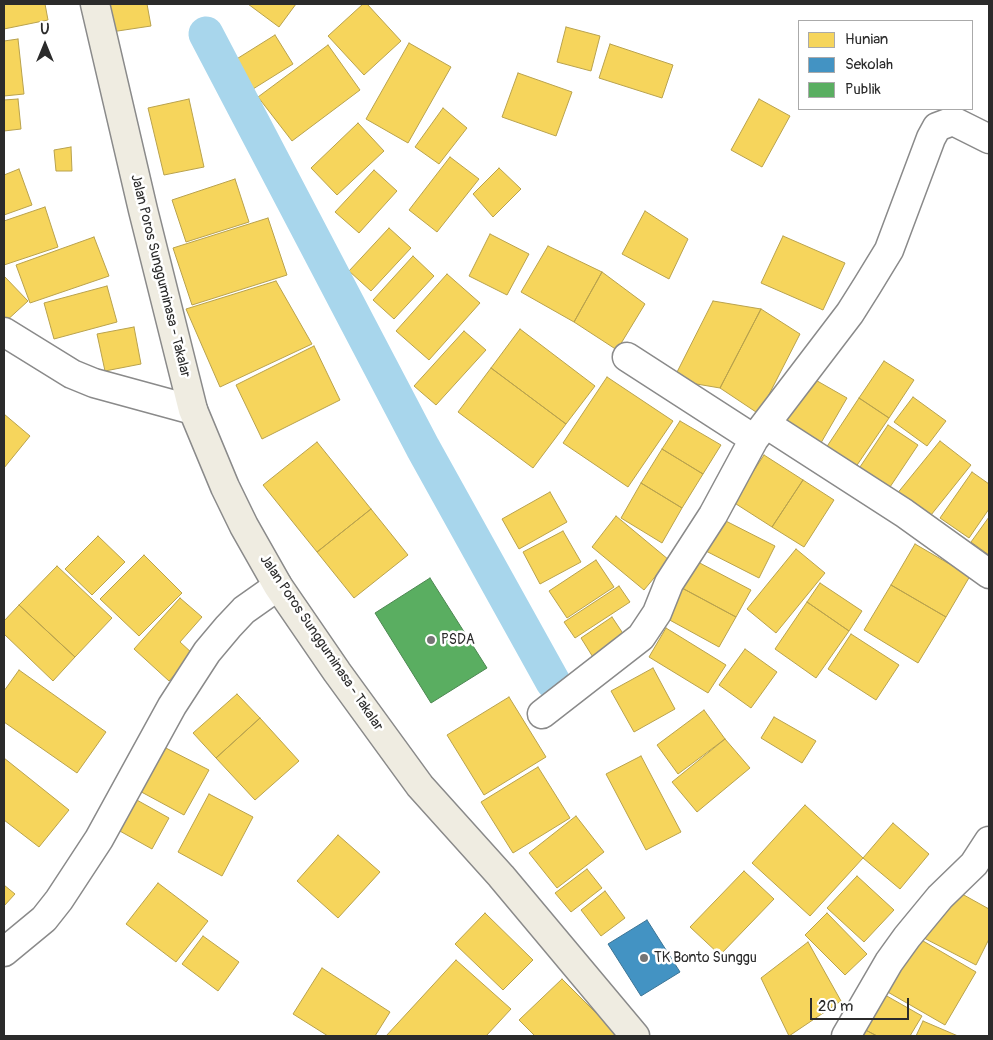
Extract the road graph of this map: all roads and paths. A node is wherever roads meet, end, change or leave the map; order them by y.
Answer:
1 (95, 4) edge
2 (989, 138) edge
3 (4, 332) edge
4 (627, 357) dead end
5 (193, 410) junction
6 (760, 431) junction
7 (989, 574) edge
8 (278, 586) junction
9 (542, 714) dead end
10 (989, 841) edge
11 (982, 868) edge
12 (4, 952) edge
13 (635, 1036) edge
14 (846, 1036) edge

1 - 5 highway, Jalan Poros Sungguminasa - Takalar
2 - 6 street
3 - 5 street
4 - 6 street
5 - 8 highway, Jalan Poros Sungguminasa - Takalar
6 - 7 street
6 - 9 street
8 - 12 street
8 - 13 highway, Jalan Poros Sungguminasa - Takalar
10 - 11 street
11 - 14 street

